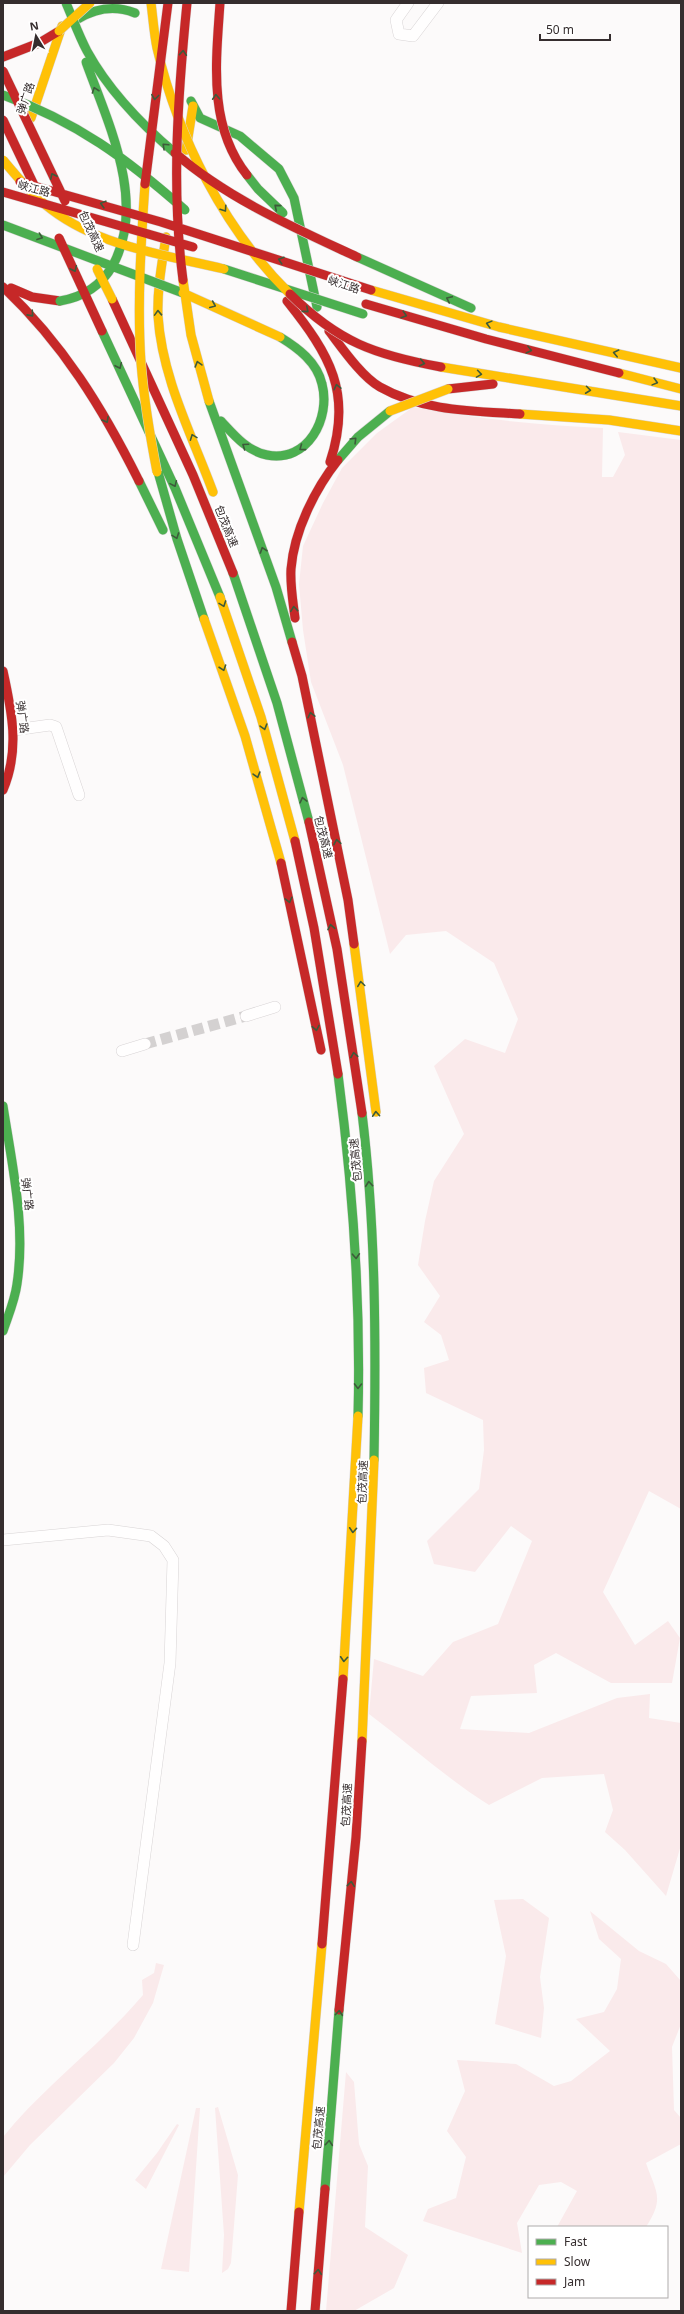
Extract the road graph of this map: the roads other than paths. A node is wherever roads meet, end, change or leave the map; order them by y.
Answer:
1 (90, 3) edge
2 (130, 3) edge
3 (140, 3) edge
4 (151, 3) edge
5 (168, 3) edge
6 (187, 3) edge
7 (220, 3) edge
8 (408, 3) edge
9 (438, 3) edge
10 (68, 6) edge
11 (135, 13) junction
12 (152, 31) junction
13 (59, 34) junction
14 (3, 57) edge
15 (3, 71) edge
16 (3, 95) edge
17 (193, 106) junction
18 (3, 120) edge
19 (3, 139) edge
20 (3, 160) edge
21 (6, 184) edge
22 (3, 201) edge
23 (191, 214) dead end
24 (202, 224) dead end
25 (3, 225) edge
26 (52, 226) junction
27 (200, 250) dead end
28 (357, 257) junction
29 (243, 259) dead end
30 (3, 286) edge
31 (321, 289) dead end
32 (363, 302) dead end
33 (367, 316) dead end
34 (424, 331) dead end
35 (486, 339) junction
36 (592, 348) junction
37 (681, 368) edge
38 (549, 385) junction
39 (681, 389) edge
40 (209, 401) junction
41 (681, 406) edge
42 (681, 431) edge
43 (323, 479) junction
44 (216, 502) dead end
45 (220, 516) dead end
46 (236, 582) junction
47 (210, 631) junction
48 (3, 671) edge
49 (302, 676) junction
50 (14, 730) junction
51 (3, 790) edge
52 (79, 795) dead end
53 (275, 1007) dead end
54 (246, 1016) tunnel mouth
55 (145, 1044) tunnel mouth
56 (122, 1051) dead end
57 (322, 1057) dead end
58 (3, 1106) edge
59 (333, 1110) dead end
60 (376, 1123) dead end
61 (378, 1174) dead end
62 (354, 1217) junction
63 (375, 1278) junction
64 (3, 1332) edge
65 (3, 1540) edge
66 (133, 1945) dead end
67 (291, 2311) edge
68 (315, 2311) edge

1 - 14 main road, bridge
2 - 11 main road
3 - 12 main road
4 -> 38 main road, bridge
5 -> 47 main road, bridge
40 -> 6 main road, bridge
28 -> 7 main road, bridge
8 - 9 street
10 - 13 main road, 弹广路
28 -> 10 main road, bridge
30 -> 10 main road, bridge
11 - 12 main road
11 - 13 main road
12 - 17 main road
13 - 21 main road, 弹广路
46 -> 15 main road, 包茂高速, bridge
16 - 23 main road, bridge
17 - 42 main road
44 -> 17 main road
18 - 26 main road, 包茂高速, bridge
19 - 26 main road, bridge
20 - 33 main road, bridge
21 - 22 main road, 弹广路
21 - 27 main road, 峡江路, bridge
36 -> 21 main road, 峡江路, bridge
24 - 29 main road, bridge
25 -> 40 main road, bridge
26 -> 62 main road, 包茂高速, bridge
36 -> 28 main road
30 -> 47 main road
43 -> 31 main road, 峡江路, bridge
32 -> 35 main road, 峡江路
34 - 35 main road
35 -> 39 main road, 峡江路
37 -> 36 main road, 峡江路
38 -> 41 main road
43 -> 38 main road, bridge
49 -> 40 main road
49 -> 43 main road
45 - 46 main road
63 -> 46 main road, 包茂高速
47 -> 57 main road
48 - 50 main road, 弹广路
60 -> 49 main road
50 - 51 main road, 弹广路
50 - 52 street
53 - 54 street
55 - 56 street
58 - 64 main road, 弹广路
59 - 62 main road
61 - 63 main road
62 -> 67 main road, 包茂高速
68 -> 63 main road, 包茂高速
65 - 66 street

